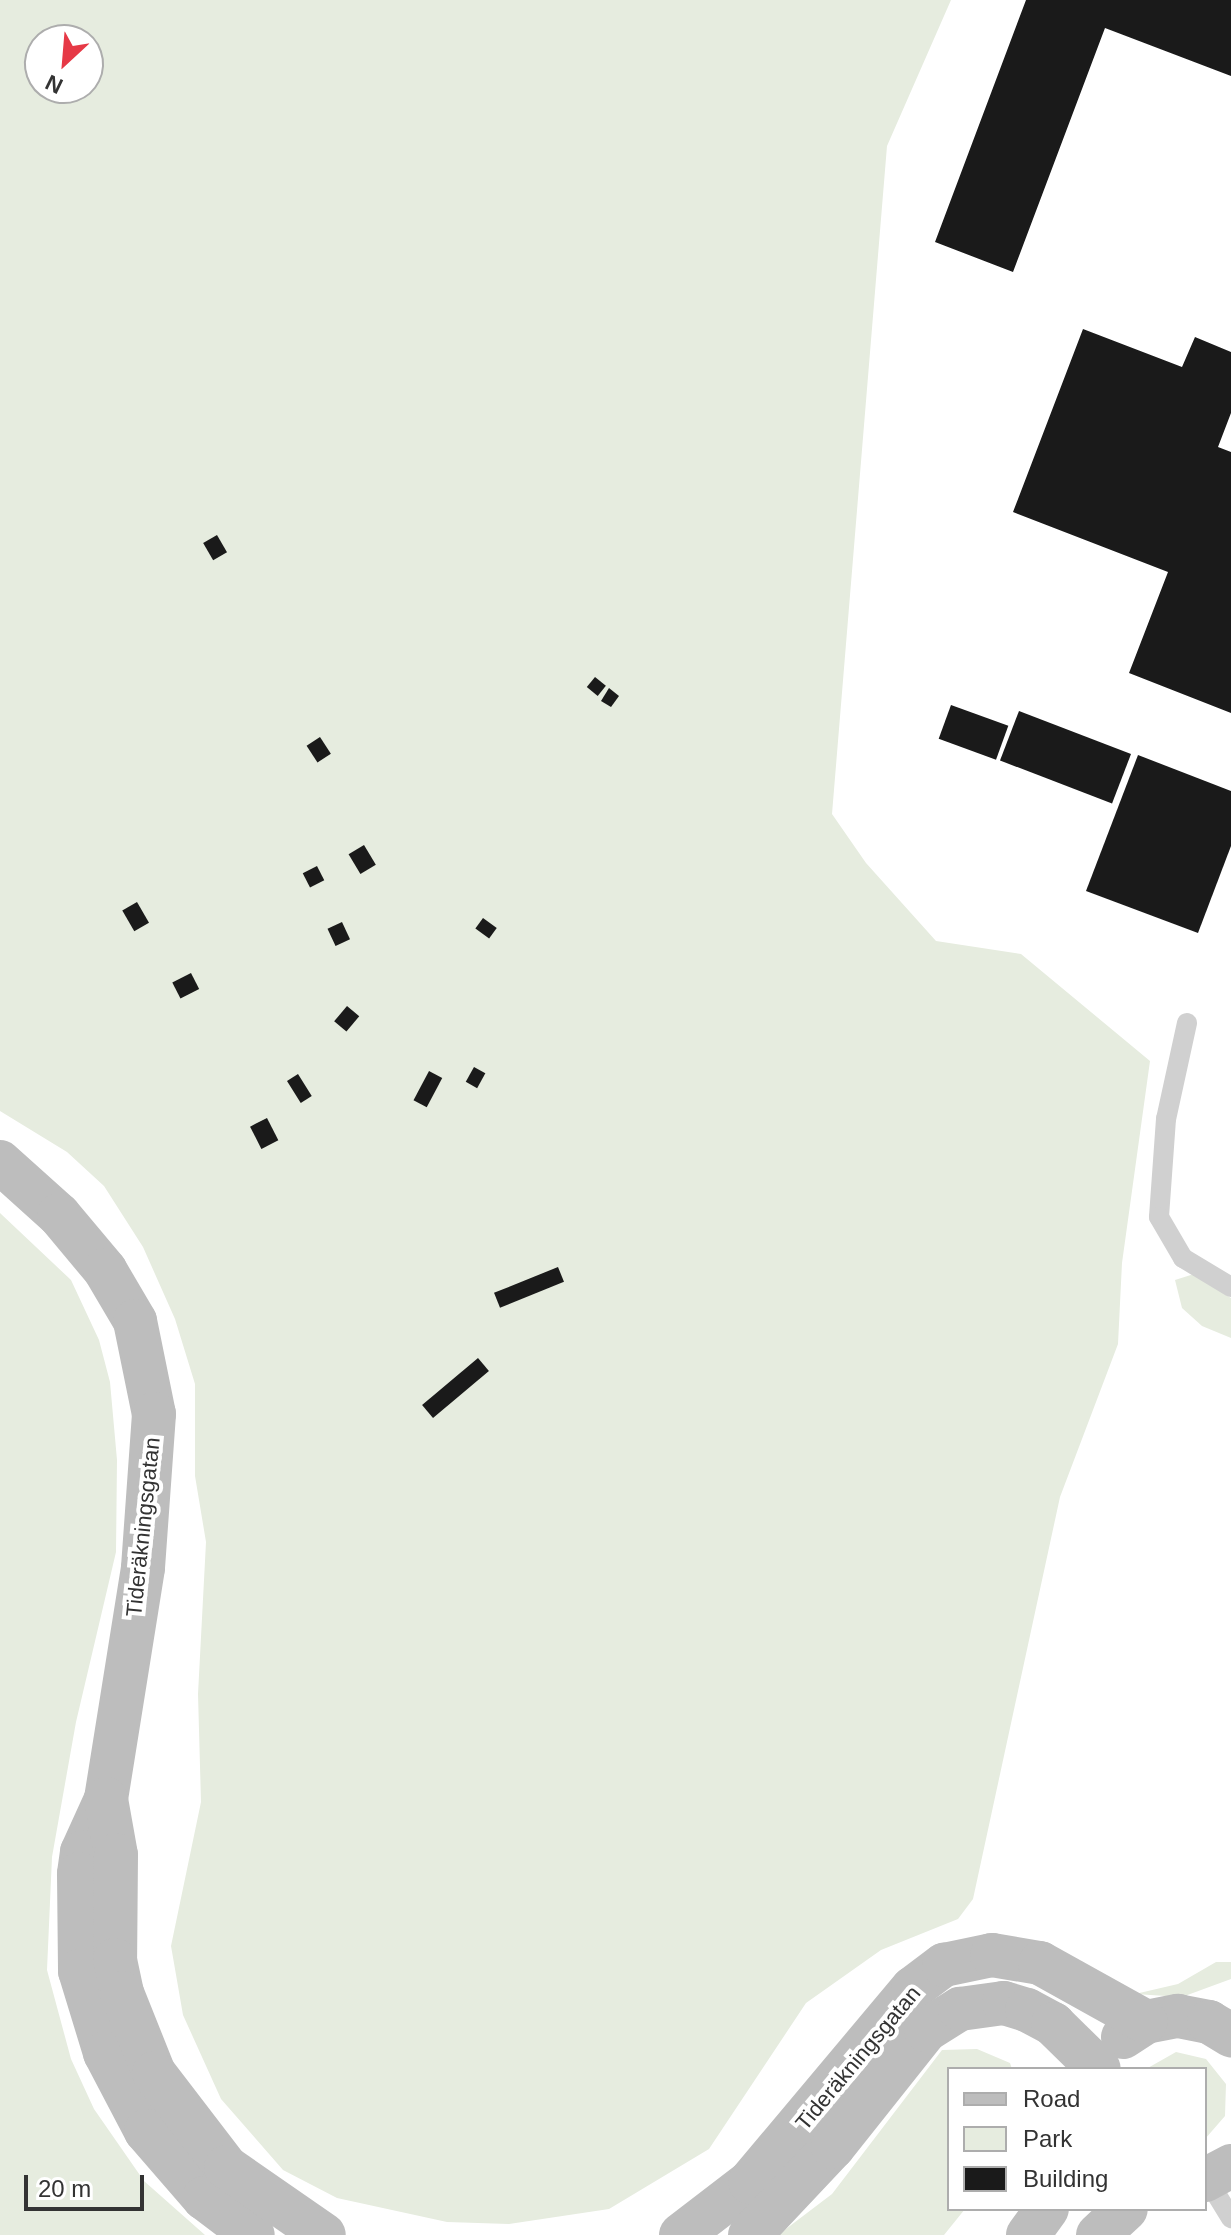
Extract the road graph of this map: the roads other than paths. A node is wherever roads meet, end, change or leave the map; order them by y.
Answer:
1 (1187, 1023) dead end
2 (0, 1162) edge
3 (1231, 1287) edge
4 (106, 1799) junction
5 (1231, 1995) edge
6 (1167, 2020) junction
7 (1231, 2035) edge
8 (1098, 2067) edge
9 (1101, 2067) edge
10 (1214, 2175) edge
11 (1046, 2211) edge
12 (1124, 2211) edge
13 (1231, 2218) edge
14 (253, 2235) edge
15 (324, 2235) edge
16 (681, 2235) edge
17 (750, 2235) edge
18 (1028, 2235) edge
19 (1098, 2235) edge

1 - 3 lane
2 - 4 street, Tideräkningsgatan
4 - 14 street, Tideräkningsgatan
4 - 15 street, Tideräkningsgatan
5 - 6 street
6 - 7 street, Tideräkningsgatan
6 - 9 street
6 - 16 street, Tideräkningsgatan
8 - 17 street, Tideräkningsgatan
10 - 13 lane
11 - 18 street
12 - 19 street

